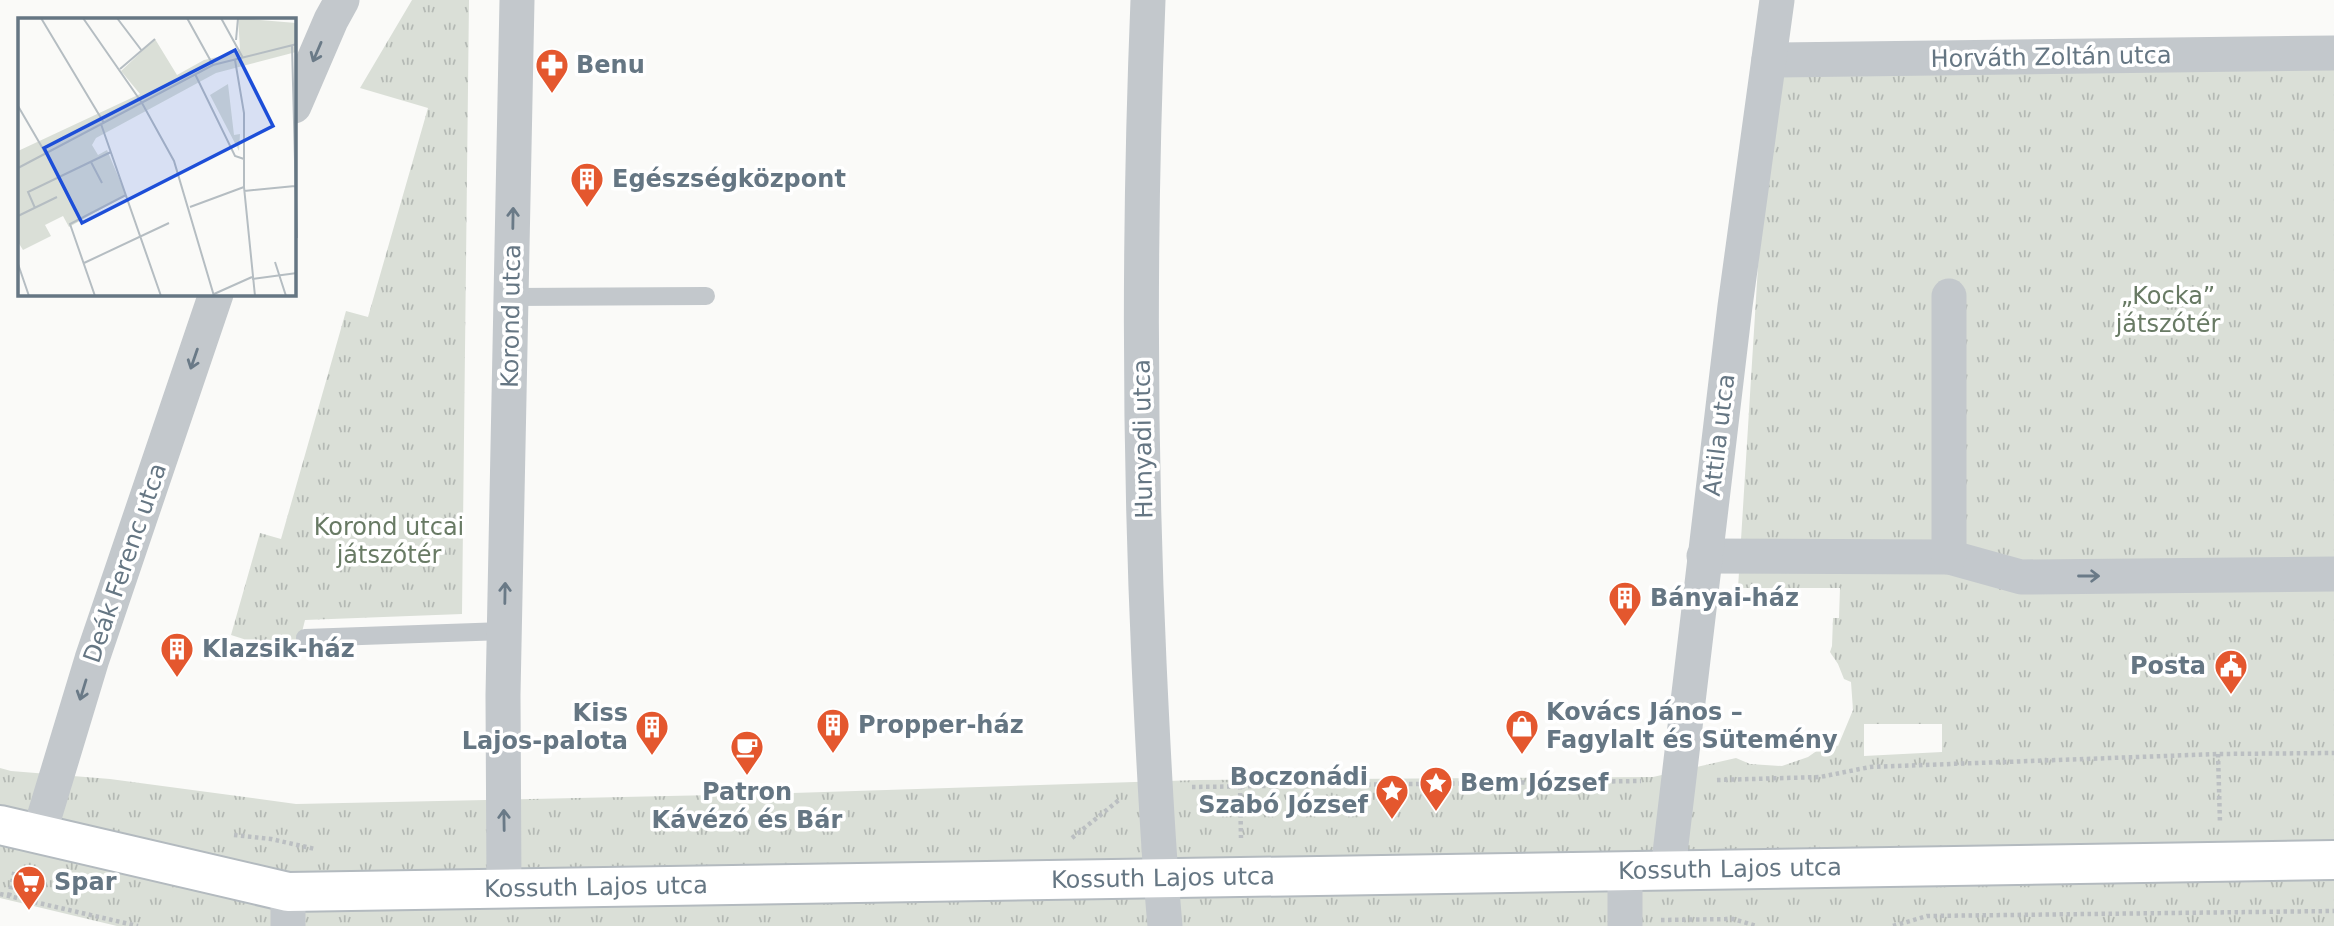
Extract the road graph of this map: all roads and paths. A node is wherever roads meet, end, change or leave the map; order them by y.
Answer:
1 (342, 0) edge
2 (517, 0) edge
3 (1148, 0) edge
4 (1777, 0) edge
5 (2334, 53) edge
6 (1769, 60) junction
7 (296, 101) edge
8 (215, 296) edge
9 (706, 296) dead end
10 (1949, 296) dead end
11 (512, 297) junction
12 (1704, 556) junction
13 (1949, 556) junction
14 (2334, 574) edge
15 (504, 631) junction
16 (305, 638) dead end
17 (0, 825) edge
18 (39, 834) junction
19 (230, 835) dead end
20 (327, 852) dead end
21 (2334, 860) edge
22 (1668, 870) junction
23 (1625, 871) junction
24 (1160, 878) junction
25 (504, 888) junction
26 (0, 894) edge
27 (288, 909) edge
28 (2334, 911) edge
29 (1625, 924) edge
30 (138, 926) edge
31 (1166, 926) edge
32 (1757, 926) edge
33 (1894, 926) edge

1 -> 7 street
11 -> 2 street, Korond utca
3 - 24 street, Hunyadi utca
4 - 6 street, Attila utca
5 - 6 street, Horváth Zoltán utca
6 - 12 street, Attila utca
8 -> 18 street, Deák Ferenc utca
9 - 11 lane
10 - 13 street
15 -> 11 street, Korond utca
12 - 13 street
12 - 22 street, Attila utca
13 -> 14 street
15 - 16 lane
25 -> 15 street, Korond utca
17 - 18 street, Kossuth Lajos utca
18 - 27 street, Kossuth Lajos utca
19 - 20 path
21 - 22 street, Kossuth Lajos utca
22 - 23 street, Kossuth Lajos utca
23 - 24 street, Kossuth Lajos utca
23 - 29 street
24 - 25 street, Kossuth Lajos utca
24 - 31 street, Hunyadi utca
25 - 27 street, Kossuth Lajos utca
26 - 30 path
28 - 33 path
29 - 32 path

